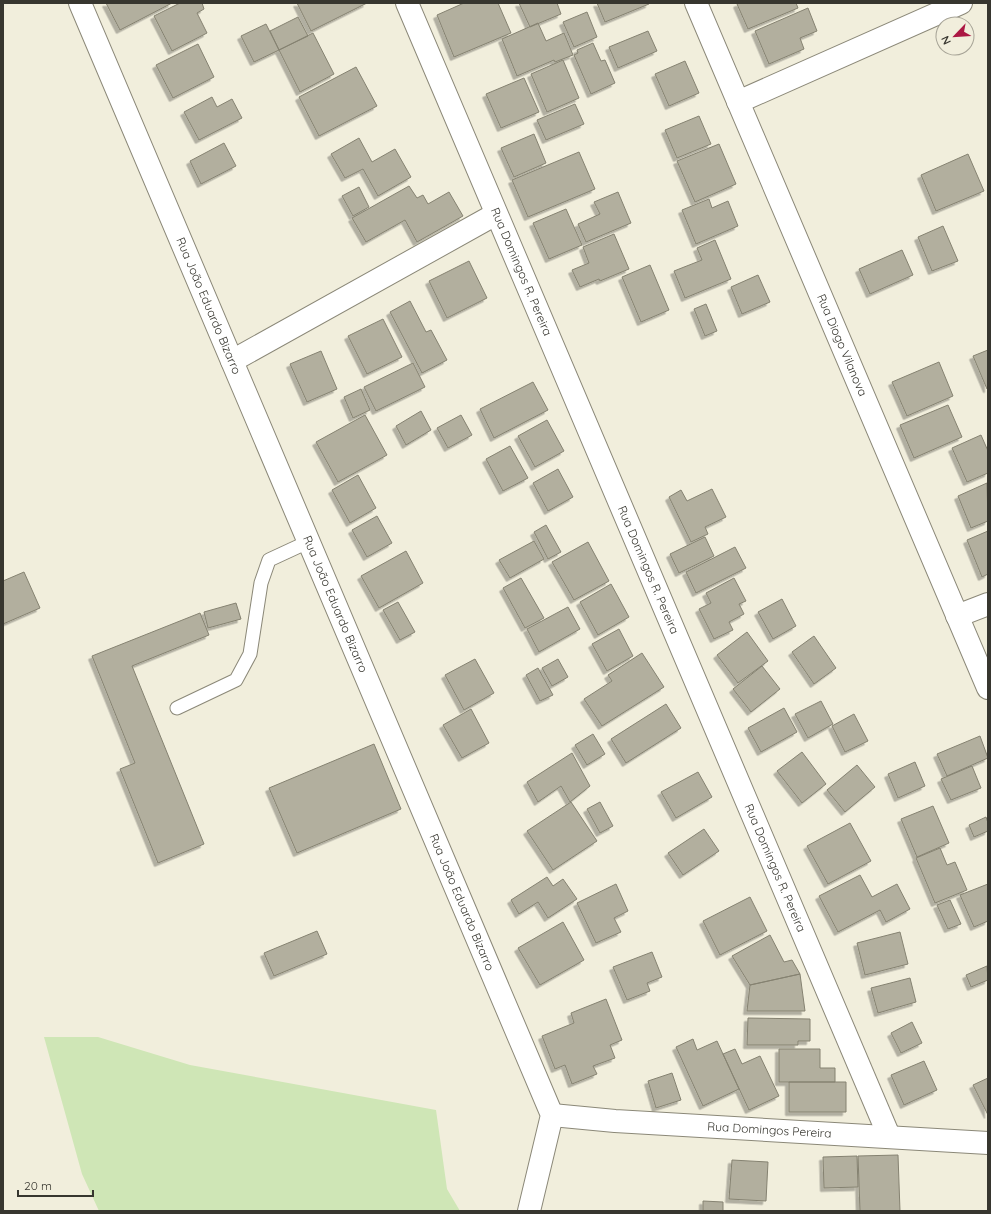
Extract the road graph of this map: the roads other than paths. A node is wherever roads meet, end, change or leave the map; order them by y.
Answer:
1 (80, 3) edge
2 (407, 3) edge
3 (696, 3) edge
4 (961, 3) edge
5 (738, 102) junction
6 (496, 214) junction
7 (232, 361) junction
8 (310, 541) junction
9 (988, 604) edge
10 (957, 616) junction
11 (988, 688) edge
12 (178, 708) dead end
13 (552, 1115) junction
14 (889, 1136) junction
15 (988, 1143) edge
16 (529, 1211) edge

1 - 7 street, Rua João Eduardo Bizarro
2 - 6 street, Rua Domingos R. Pereira
3 - 5 street, Rua Diogo Vilanova
4 - 5 street
5 - 10 street, Rua Diogo Vilanova
6 - 7 street
6 - 14 street, Rua Domingos R. Pereira
7 - 8 street, Rua João Eduardo Bizarro
8 - 12 lane
8 - 13 street, Rua João Eduardo Bizarro
9 - 10 street
10 - 11 street, Rua Diogo Vilanova
13 - 14 street, Rua Domingos Pereira
13 - 16 street
14 - 15 street, Rua Domingos Pereira

